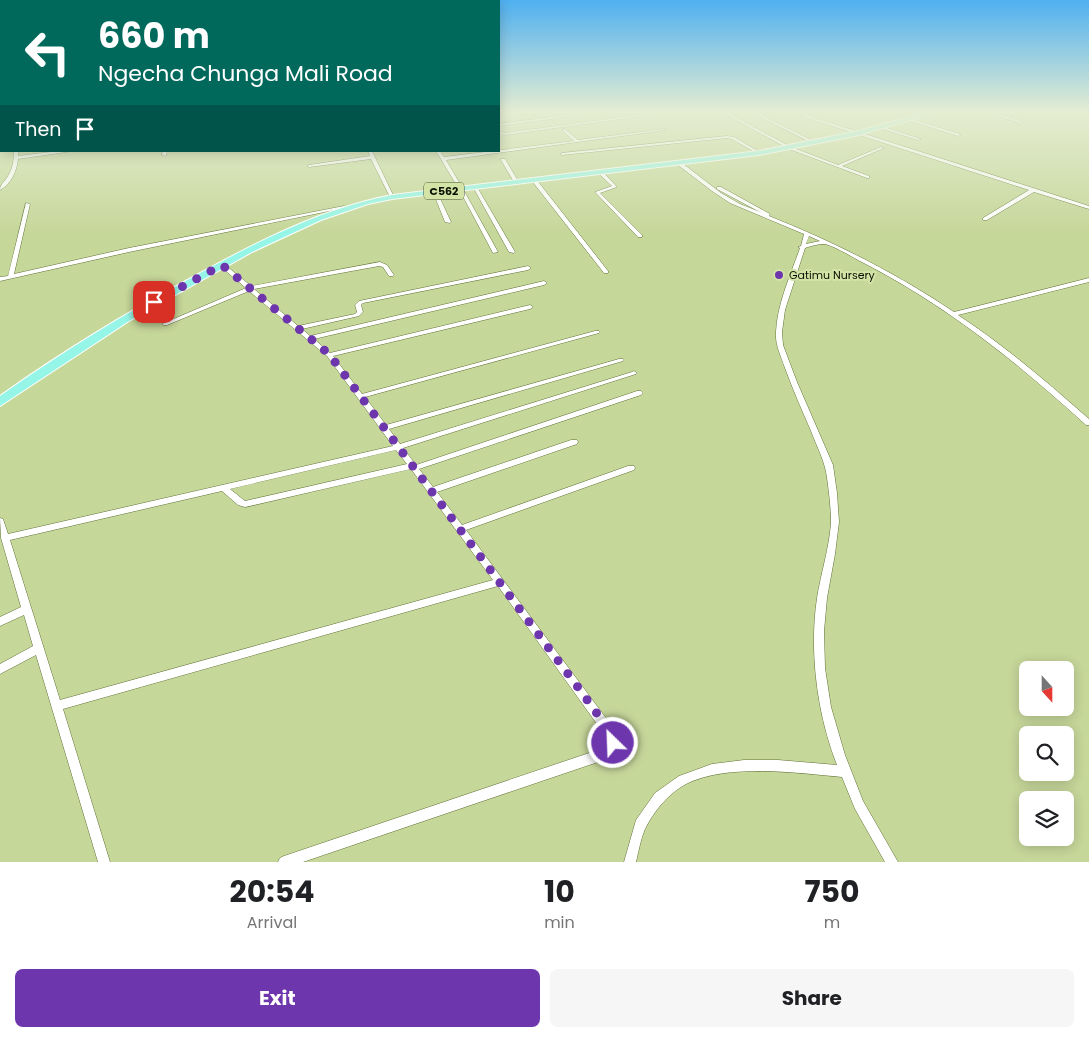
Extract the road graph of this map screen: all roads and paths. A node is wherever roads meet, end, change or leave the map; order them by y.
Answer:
1 (16, 152) edge
2 (61, 152) edge
3 (371, 152) edge
4 (439, 152) edge
5 (493, 152) edge
6 (579, 152) edge
7 (764, 152) edge
8 (801, 152) edge
9 (872, 152) edge
10 (918, 152) edge
11 (759, 153) joint
12 (562, 154) dead end
13 (16, 158) junction
14 (373, 158) junction
15 (442, 159) junction
16 (503, 160) dead end
17 (682, 163) junction
18 (309, 166) dead end
19 (838, 166) junction
20 (601, 173) junction
21 (868, 177) dead end
22 (534, 180) junction
23 (516, 182) junction
24 (475, 187) junction
25 (0, 188) edge
26 (461, 189) junction
27 (1033, 190) junction
28 (435, 192) junction
29 (392, 197) junction
30 (28, 204) dead end
31 (344, 207) junction
32 (1089, 208) edge
33 (985, 219) dead end
34 (448, 222) dead end
35 (807, 234) junction
36 (640, 236) dead end
37 (824, 242) junction
38 (802, 248) junction
39 (494, 252) dead end
40 (512, 252) dead end
41 (222, 265) junction
42 (528, 268) dead end
43 (606, 272) dead end
44 (391, 275) dead end
45 (10, 277) junction
46 (0, 279) edge
47 (1089, 280) edge
48 (544, 283) dead end
49 (250, 288) junction
50 (530, 307) dead end
51 (954, 314) junction
52 (165, 324) dead end
53 (298, 328) junction
54 (597, 332) dead end
55 (309, 338) junction
56 (329, 354) junction
57 (621, 360) dead end
58 (634, 373) dead end
59 (639, 393) dead end
60 (361, 396) junction
61 (0, 402) edge
62 (1089, 423) edge
63 (384, 428) junction
64 (574, 442) dead end
65 (398, 447) junction
66 (413, 467) junction
67 (631, 468) dead end
68 (224, 488) junction
69 (432, 492) junction
70 (0, 521) edge
71 (459, 529) junction
72 (4, 545) edge
73 (500, 582) junction
74 (27, 609) junction
75 (0, 622) edge
76 (38, 649) junction
77 (0, 669) edge
78 (56, 706) junction
79 (846, 772) junction
80 (104, 862) edge
81 (284, 862) edge
82 (630, 862) edge
83 (892, 862) edge

1 - 13 street
2 - 13 street
3 - 14 street
4 - 15 street
5 - 15 street
6 - 12 street
7 - 11 main road, C562
8 - 19 street
9 - 19 street
10 - 27 street
11 - 17 main road, C562
13 - 25 street
14 - 18 street
14 - 29 street
15 - 26 street
16 - 23 street
17 - 20 main road, C562
17 - 35 street
19 - 21 street
20 - 22 main road, C562
20 - 36 street
22 - 23 main road, C562
22 - 43 street
23 - 24 main road, C562
24 - 26 main road, C562
24 - 40 street
26 - 28 main road, C562
26 - 39 street
27 - 32 street
27 - 33 street
28 - 29 main road, C562
28 - 34 street
29 - 31 main road, C562
30 - 45 street
31 - 41 main road, C562
31 - 45 street
35 - 37 street
35 - 38 street
37 - 38 street
37 - 51 street
38 - 79 street
41 - 49 street
41 - 61 main road, C562
42 - 53 street
44 - 49 street
45 - 46 street
47 - 51 street
48 - 55 street
49 - 52 street
49 - 53 street
50 - 56 street
51 - 62 street
53 - 55 street
54 - 60 street
55 - 56 street
56 - 60 street
57 - 63 street
58 - 65 street
59 - 66 street
60 - 63 street
63 - 65 street
64 - 69 street
65 - 66 street
65 - 68 street
66 - 68 street
66 - 69 street
67 - 71 street
68 - 72 street
69 - 71 street
70 - 72 street
71 - 73 street
72 - 74 street
73 - 78 street
73 - 81 street
74 - 75 street
74 - 76 street
76 - 77 street
76 - 78 street
78 - 80 street
79 - 82 street
79 - 83 street

